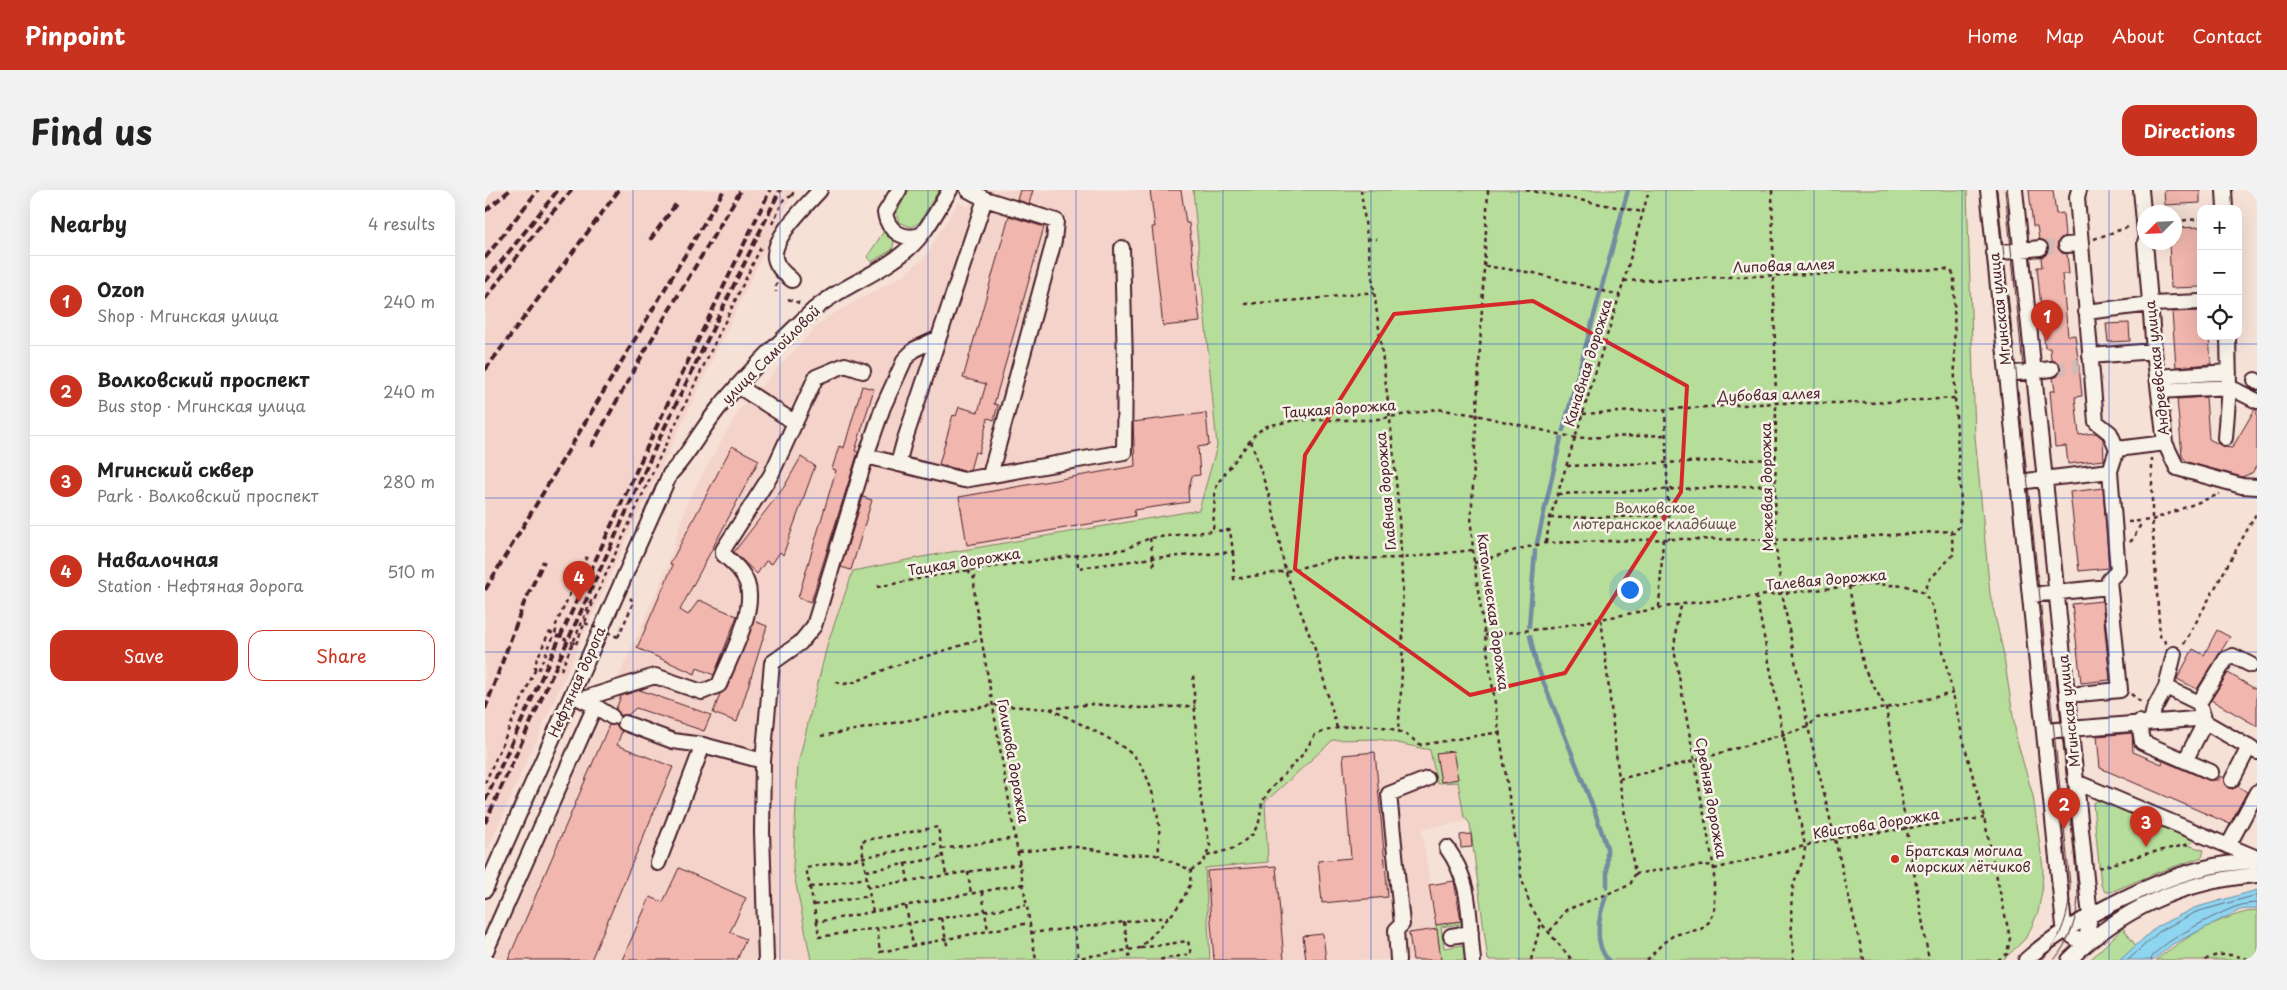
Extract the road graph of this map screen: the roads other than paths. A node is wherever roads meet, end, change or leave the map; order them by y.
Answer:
1 (820, 190) edge
2 (899, 190) edge
3 (950, 190) edge
4 (968, 190) edge
5 (1988, 190) edge
6 (2015, 190) edge
7 (2079, 190) edge
8 (2141, 190) edge
9 (2224, 190) edge
10 (990, 197) edge
11 (2142, 205) edge
12 (2225, 205) edge
13 (921, 235) junction
14 (1121, 248) dead end
15 (2040, 248) tunnel mouth
16 (2021, 250) junction
17 (2146, 250) edge
18 (1994, 253) junction
19 (792, 280) dead end
20 (2197, 302) edge
21 (2151, 304) junction
22 (2086, 312) junction
23 (937, 339) junction
24 (2228, 340) edge
25 (2154, 351) junction
26 (2086, 362) junction
27 (2052, 369) tunnel mouth
28 (863, 371) dead end
29 (2034, 371) junction
30 (2229, 372) junction
31 (2007, 374) junction
32 (2158, 384) junction
33 (738, 386) junction
34 (2229, 387) junction
35 (2257, 401) edge
36 (794, 422) junction
37 (2225, 438) dead end
38 (2158, 444) junction
39 (2117, 449) junction
40 (866, 456) junction
41 (898, 464) junction
42 (2110, 471) junction
43 (670, 474) joint
44 (990, 475) junction
45 (2045, 480) junction
46 (2018, 482) junction
47 (2257, 487) edge
48 (2109, 587) junction
49 (2057, 592) junction
50 (2030, 595) junction
51 (2174, 654) road end
52 (2251, 666) dead end
53 (2166, 687) junction
54 (2079, 694) dead end
55 (583, 701) junction
56 (2199, 703) junction
57 (612, 717) dead end
58 (2148, 718) junction
59 (2205, 722) junction
60 (625, 723) dead end
61 (2071, 728) junction
62 (2044, 731) junction
63 (703, 745) junction
64 (2253, 750) edge
65 (763, 761) junction
66 (2185, 761) junction
67 (2211, 772) dead end
68 (1427, 779) dead end
69 (2232, 780) dead end
70 (2076, 782) junction
71 (2257, 792) edge
72 (2228, 846) junction
73 (1447, 848) dead end
74 (2257, 859) edge
75 (658, 863) dead end
76 (2257, 875) edge
77 (485, 890) edge
78 (2090, 917) junction
79 (2065, 931) junction
80 (1471, 933) junction
81 (1451, 936) dead end
82 (2085, 945) junction
83 (485, 953) edge
84 (766, 960) edge
85 (1398, 960) edge
86 (1473, 960) edge
87 (2026, 960) edge
88 (2069, 960) edge

1 - 19 street
2 - 13 street
3 - 13 street, улица Самойловой
4 - 10 street
5 - 18 street, Мгинская улица
6 - 16 street, Мгинская улица
7 - 22 street
8 - 11 street
9 - 12 street
10 - 23 street
10 - 44 street
13 - 33 street, улица Самойловой
14 - 44 street
15 - 16 street
16 - 18 street
16 - 29 street, Мгинская улица
17 - 21 street, Андреевская улица
18 - 31 street, Мгинская улица
20 - 21 street
21 - 22 street
21 - 25 street, Андреевская улица
22 - 26 street
23 - 40 street
23 - 41 street
24 - 30 street
25 - 26 street
25 - 32 street, Андреевская улица
26 - 39 street
27 - 29 street
28 - 36 street
29 - 31 street
29 - 45 street, Мгинская улица
30 - 32 street
30 - 34 street
31 - 46 street, Мгинская улица
32 - 34 street
32 - 38 street, Андреевская улица
33 - 36 street
33 - 43 street, улица Самойловой
34 - 35 street
34 - 37 street
36 - 55 street
38 - 39 street
38 - 47 street, Андреевская улица
39 - 42 street
40 - 41 street
40 - 65 street
41 - 44 street
42 - 45 street
42 - 48 street
43 - 55 street, Нефтяная дорога
45 - 46 street
45 - 49 street, Мгинская улица
46 - 50 street, Мгинская улица
48 - 49 street
48 - 54 street
49 - 50 street
49 - 61 street, Мгинская улица
50 - 62 street, Мгинская улица
51 - 53 street
52 - 56 street
53 - 56 street
53 - 58 street
55 - 57 street
55 - 77 street, Нефтяная дорога
55 - 83 street
56 - 59 street
58 - 59 street
58 - 61 street
58 - 66 street
59 - 64 street
59 - 66 street
60 - 63 street
61 - 62 street
61 - 70 street, Мгинская улица
62 - 79 street, Мгинская улица
63 - 65 street
63 - 75 street
64 - 69 street
65 - 84 street
66 - 67 street
68 - 85 street
70 - 72 street
70 - 78 street, Мгинская улица
71 - 72 street
72 - 74 street
73 - 80 street
74 - 78 street
76 - 82 street
78 - 79 street
78 - 82 street, Мгинская улица
79 - 82 street
79 - 87 street
80 - 81 street
80 - 86 street
82 - 88 street

